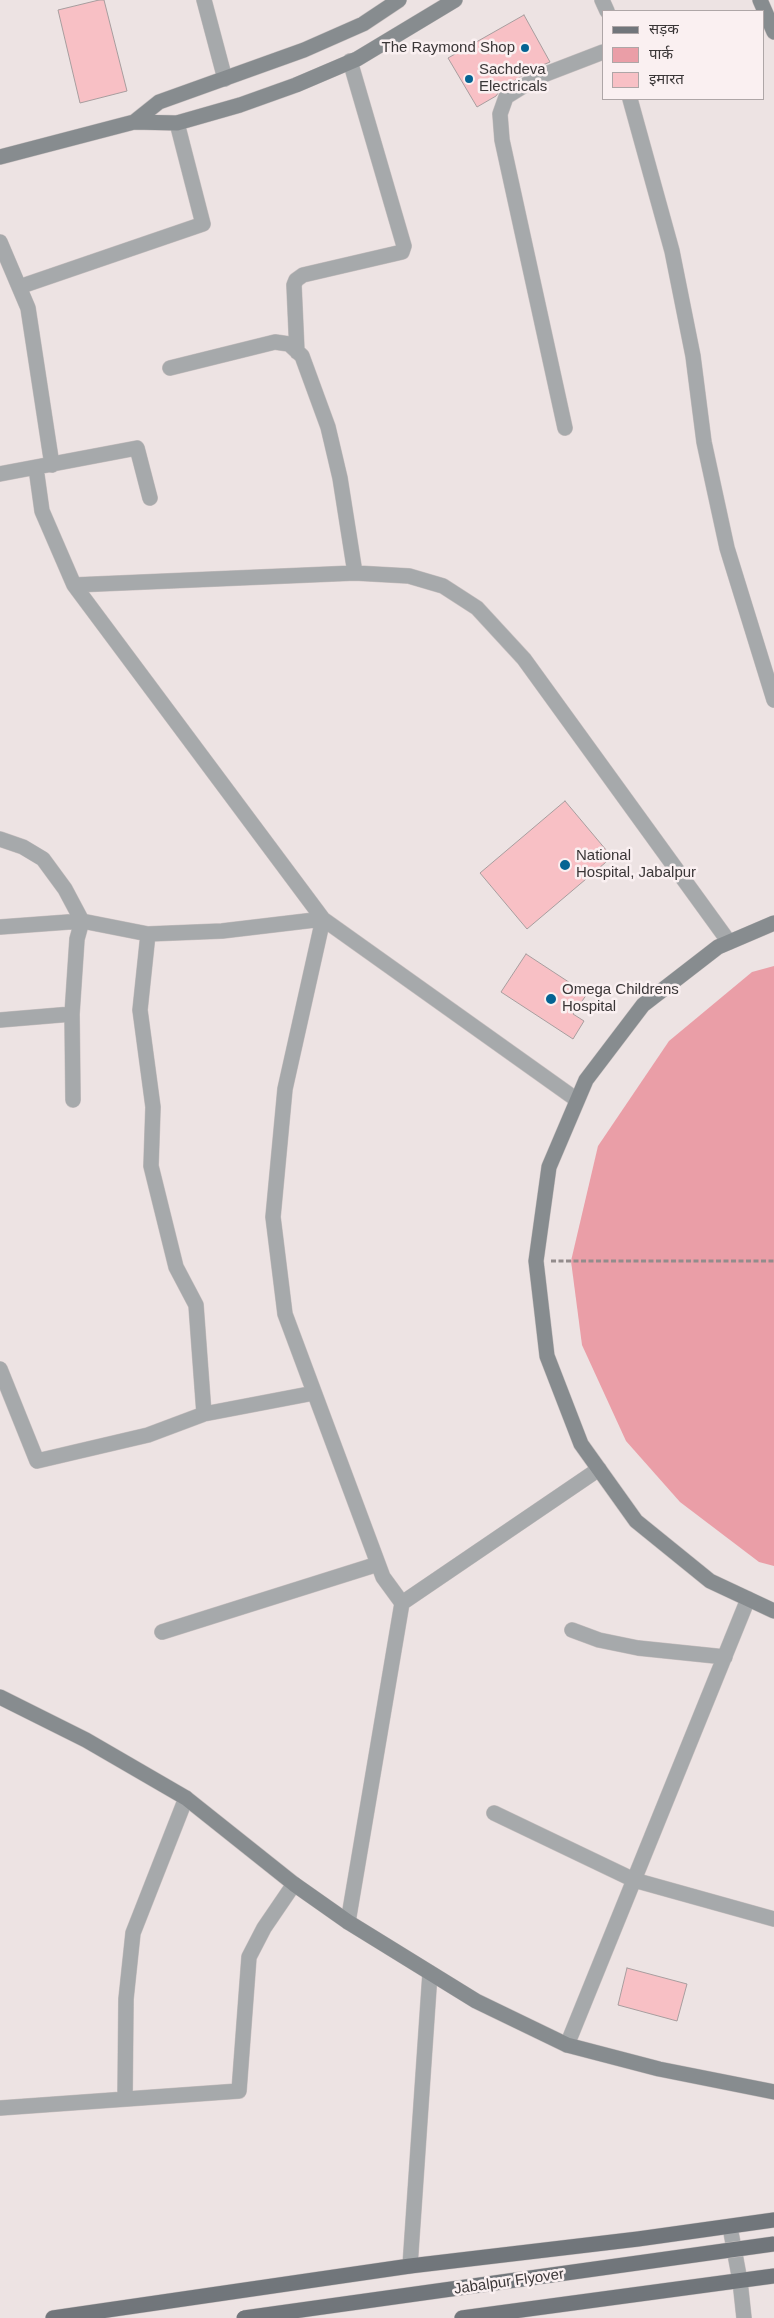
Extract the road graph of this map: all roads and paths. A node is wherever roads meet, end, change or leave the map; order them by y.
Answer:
1 (204, 0) edge
2 (399, 0) edge
3 (455, 0) edge
4 (760, 0) edge
5 (774, 32) edge
6 (602, 52) edge
7 (350, 62) junction
8 (226, 79) junction
9 (630, 100) edge
10 (134, 122) junction
11 (177, 123) junction
12 (0, 157) edge
13 (0, 242) edge
14 (19, 287) junction
15 (297, 352) junction
16 (170, 368) dead end
17 (565, 428) dead end
18 (52, 465) junction
19 (36, 468) junction
20 (0, 474) edge
21 (150, 498) dead end
22 (355, 573) junction
23 (74, 585) junction
24 (774, 700) edge
25 (0, 839) edge
26 (323, 919) junction
27 (82, 921) junction
28 (774, 923) edge
29 (0, 927) edge
30 (148, 934) junction
31 (729, 942) junction
32 (72, 1014) junction
33 (0, 1020) edge
34 (73, 1100) dead end
35 (577, 1100) junction
36 (536, 1261) junction
37 (774, 1261) edge
38 (0, 1369) edge
39 (314, 1393) junction
40 (204, 1414) junction
41 (599, 1469) junction
42 (378, 1564) junction
43 (748, 1599) junction
44 (402, 1603) junction
45 (774, 1611) edge
46 (572, 1630) dead end
47 (162, 1632) dead end
48 (725, 1657) junction
49 (0, 1696) edge
50 (186, 1798) junction
51 (494, 1813) dead end
52 (634, 1880) junction
53 (294, 1884) junction
54 (774, 1919) edge
55 (348, 1922) junction
56 (430, 1973) junction
57 (567, 2045) junction
58 (774, 2092) edge
59 (125, 2099) junction
60 (0, 2108) edge
61 (774, 2220) edge
62 (730, 2228) junction
63 (774, 2244) edge
64 (410, 2266) junction
65 (774, 2276) edge
66 (740, 2282) junction
67 (52, 2318) edge
68 (244, 2318) edge
69 (462, 2318) edge
70 (744, 2318) edge

1 - 8 street
2 - 8 street
3 - 7 street
4 - 5 street
6 - 17 street
7 - 11 street
7 - 15 street
8 - 10 street
9 - 24 street
10 - 11 street
10 - 12 street
11 - 14 street
13 - 14 street
14 - 18 street
15 - 16 street
15 - 22 street
18 - 19 street
18 - 21 street
19 - 20 street
19 - 23 street
22 - 23 street
22 - 31 street
23 - 26 street
25 - 27 street
26 - 30 street
26 - 35 street
26 - 39 street
27 - 29 street
27 - 30 street
27 - 32 street
28 - 31 street
30 - 40 street
31 - 35 street
32 - 33 street
32 - 34 street
35 - 36 street
36 - 37 path
36 - 41 street
38 - 40 street
39 - 40 street
39 - 42 street
41 - 43 street
41 - 44 street
42 - 44 street
42 - 47 street
43 - 45 street
43 - 48 street
44 - 55 street
46 - 48 street
48 - 52 street
49 - 50 street
50 - 53 street
50 - 59 street
51 - 52 street
52 - 54 street
52 - 57 street
53 - 55 street
53 - 59 street
55 - 56 street
56 - 57 street
56 - 64 street
57 - 58 street
59 - 60 street
61 - 62 main road
62 - 64 main road
62 - 66 street
63 - 68 main road, Jabalpur Flyover, bridge
64 - 67 main road
65 - 66 main road
66 - 69 main road
66 - 70 street

